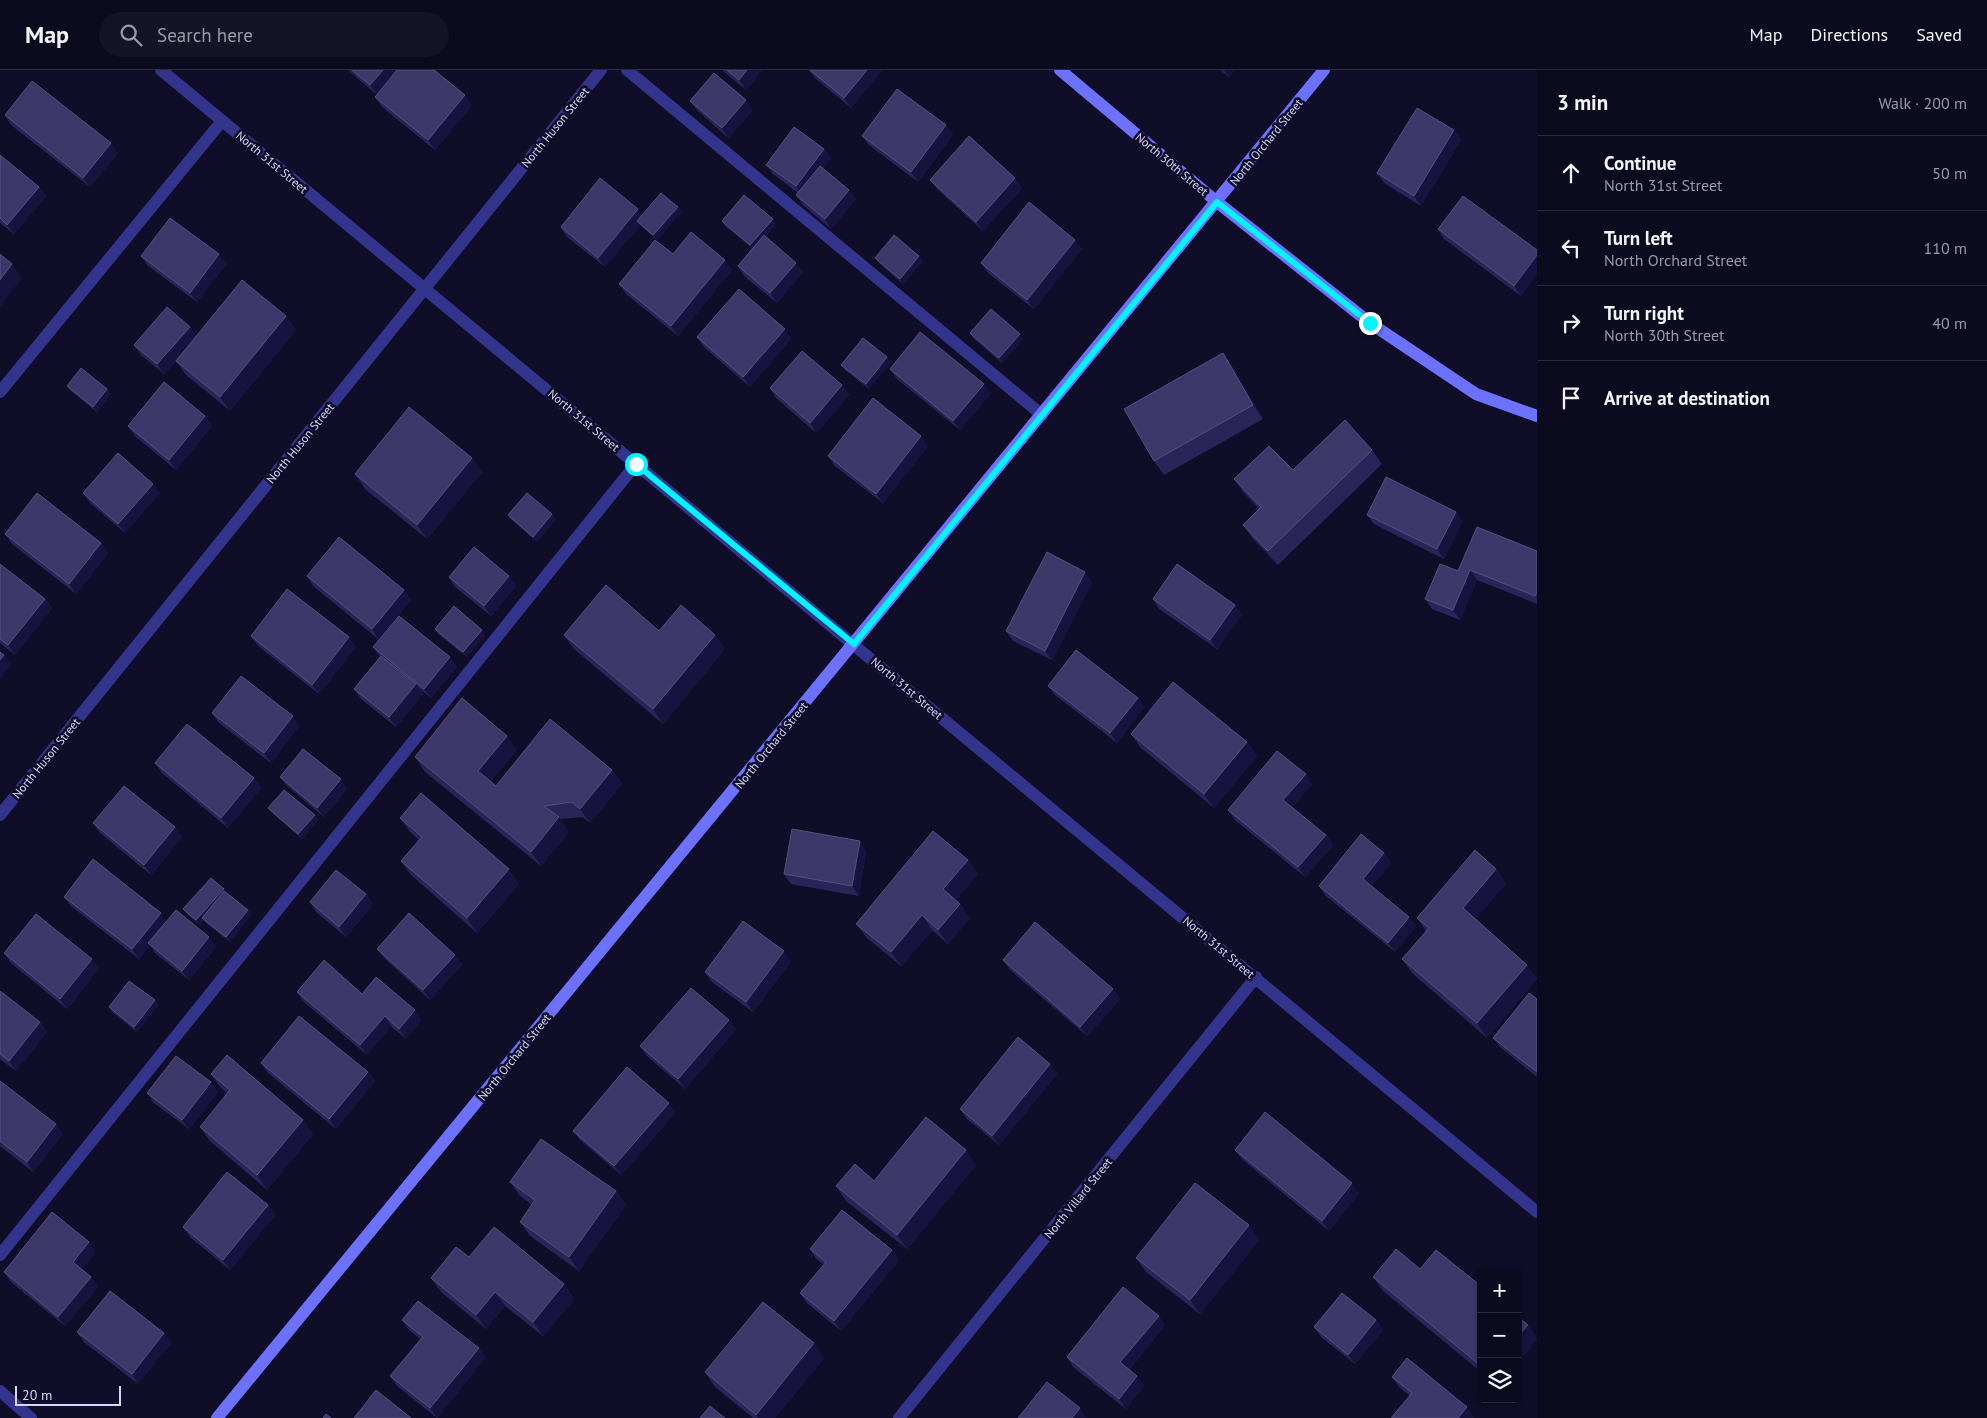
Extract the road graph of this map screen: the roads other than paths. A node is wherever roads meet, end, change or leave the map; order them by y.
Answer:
1 (161, 70) edge
2 (601, 70) edge
3 (627, 70) edge
4 (1060, 70) edge
5 (1324, 70) edge
6 (222, 121) junction
7 (1217, 202) junction
8 (425, 289) junction
9 (0, 392) edge
10 (1042, 415) junction
11 (1537, 416) edge
12 (636, 464) junction
13 (854, 644) junction
14 (0, 815) edge
15 (1256, 977) junction
16 (1537, 1212) edge
17 (0, 1255) edge
18 (0, 1391) edge
19 (31, 1418) edge
20 (217, 1418) edge
21 (899, 1418) edge

1 - 6 street, North 31st Street
2 - 8 street, North Huson Street
3 - 10 street
4 - 7 street, North 30th Street
5 - 7 street, North Orchard Street
6 - 8 street, North 31st Street
6 - 9 street
7 - 10 street, North Orchard Street
7 - 11 street, North 30th Street
8 - 12 street, North 31st Street
8 - 14 street, North Huson Street
10 - 13 street, North Orchard Street
12 - 13 street, North 31st Street
12 - 17 street
13 - 15 street, North 31st Street
13 - 20 street, North Orchard Street
15 - 16 street, North 31st Street
15 - 21 street, North Villard Street
18 - 19 street

